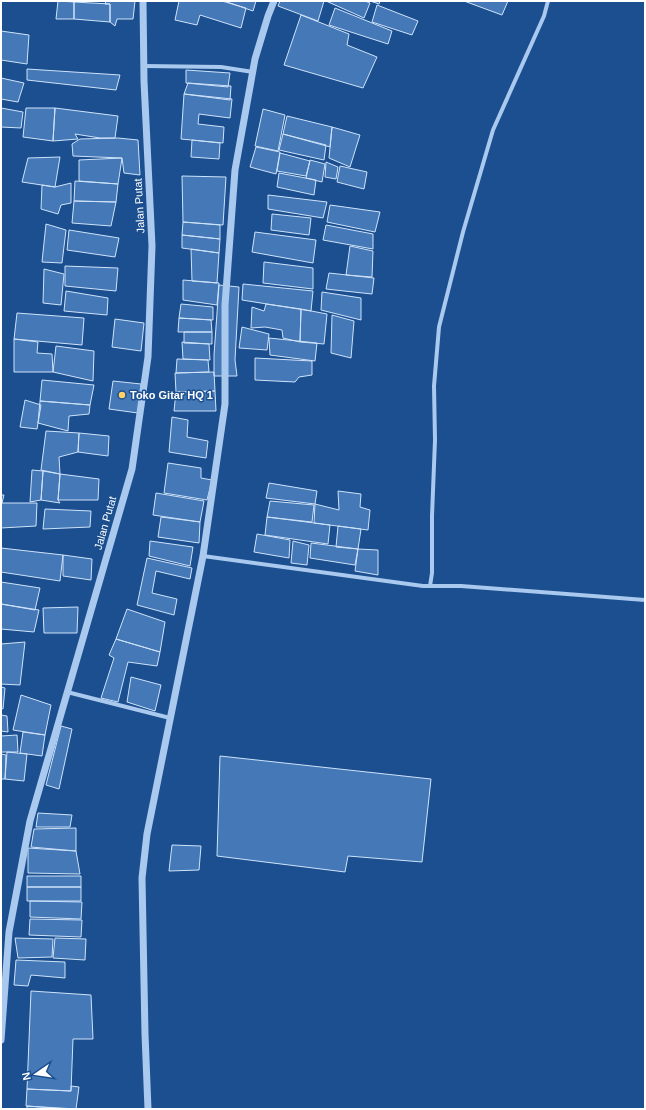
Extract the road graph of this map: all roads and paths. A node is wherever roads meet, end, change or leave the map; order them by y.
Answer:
1 (143, 1) edge
2 (274, 1) edge
3 (548, 1) edge
4 (144, 66) junction
5 (253, 72) junction
6 (203, 556) junction
7 (431, 584) junction
8 (645, 600) edge
9 (70, 693) junction
10 (170, 718) junction
11 (1, 1040) edge
12 (148, 1109) edge

1 - 4 street, Jalan Putat
2 - 5 street
3 - 7 street
4 - 5 street
4 - 9 street, Jalan Putat
5 - 6 street
6 - 7 street
6 - 10 street
7 - 8 street
9 - 10 street
9 - 11 street, Jalan Putat
10 - 12 street

